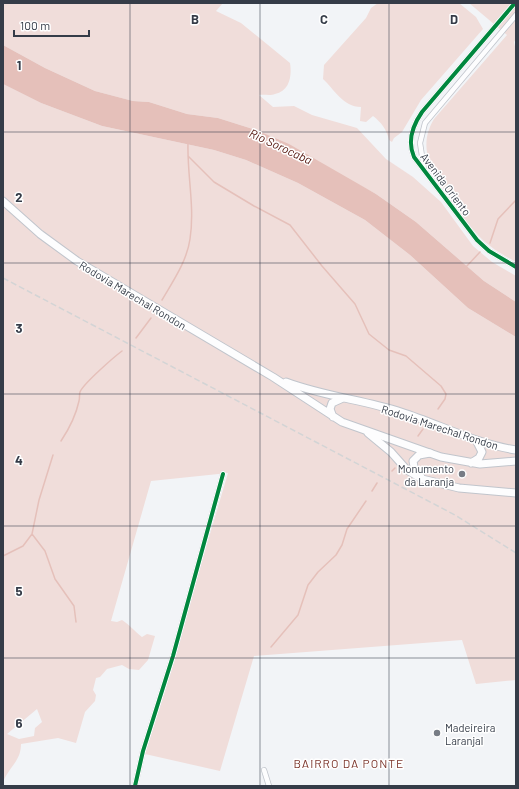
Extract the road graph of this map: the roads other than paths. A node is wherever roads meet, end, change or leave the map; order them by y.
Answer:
1 (516, 3) edge
2 (516, 15) edge
3 (424, 171) junction
4 (3, 201) edge
5 (516, 267) edge
6 (272, 377) junction
7 (345, 398) junction
8 (333, 417) junction
9 (368, 433) junction
10 (476, 440) junction
11 (516, 450) edge
12 (430, 453) junction
13 (516, 461) edge
14 (471, 463) junction
15 (223, 474) dead end
16 (422, 478) junction
17 (516, 493) edge
18 (264, 770) dead end
19 (135, 786) edge
20 (269, 786) edge

1 - 3 street, Avenida Oriento
2 - 3 street, Avenida Oriento
3 - 5 street, Avenida Oriento
4 - 6 main road, Rodovia Marechal Rondon
6 - 7 main road, Rodovia Marechal Rondon
6 - 8 main road, Rodovia Marechal Rondon
7 - 8 main road
7 - 10 main road, Rodovia Marechal Rondon
8 - 9 main road, Rodovia Marechal Rondon
9 - 12 main road, Rodovia Marechal Rondon
9 - 16 main road
10 - 11 main road, Rodovia Marechal Rondon
10 - 14 main road
12 - 14 main road, Rodovia Marechal Rondon
12 - 16 main road
13 - 14 main road, Rodovia Marechal Rondon
15 - 19 street
16 - 17 main road
18 - 20 street

